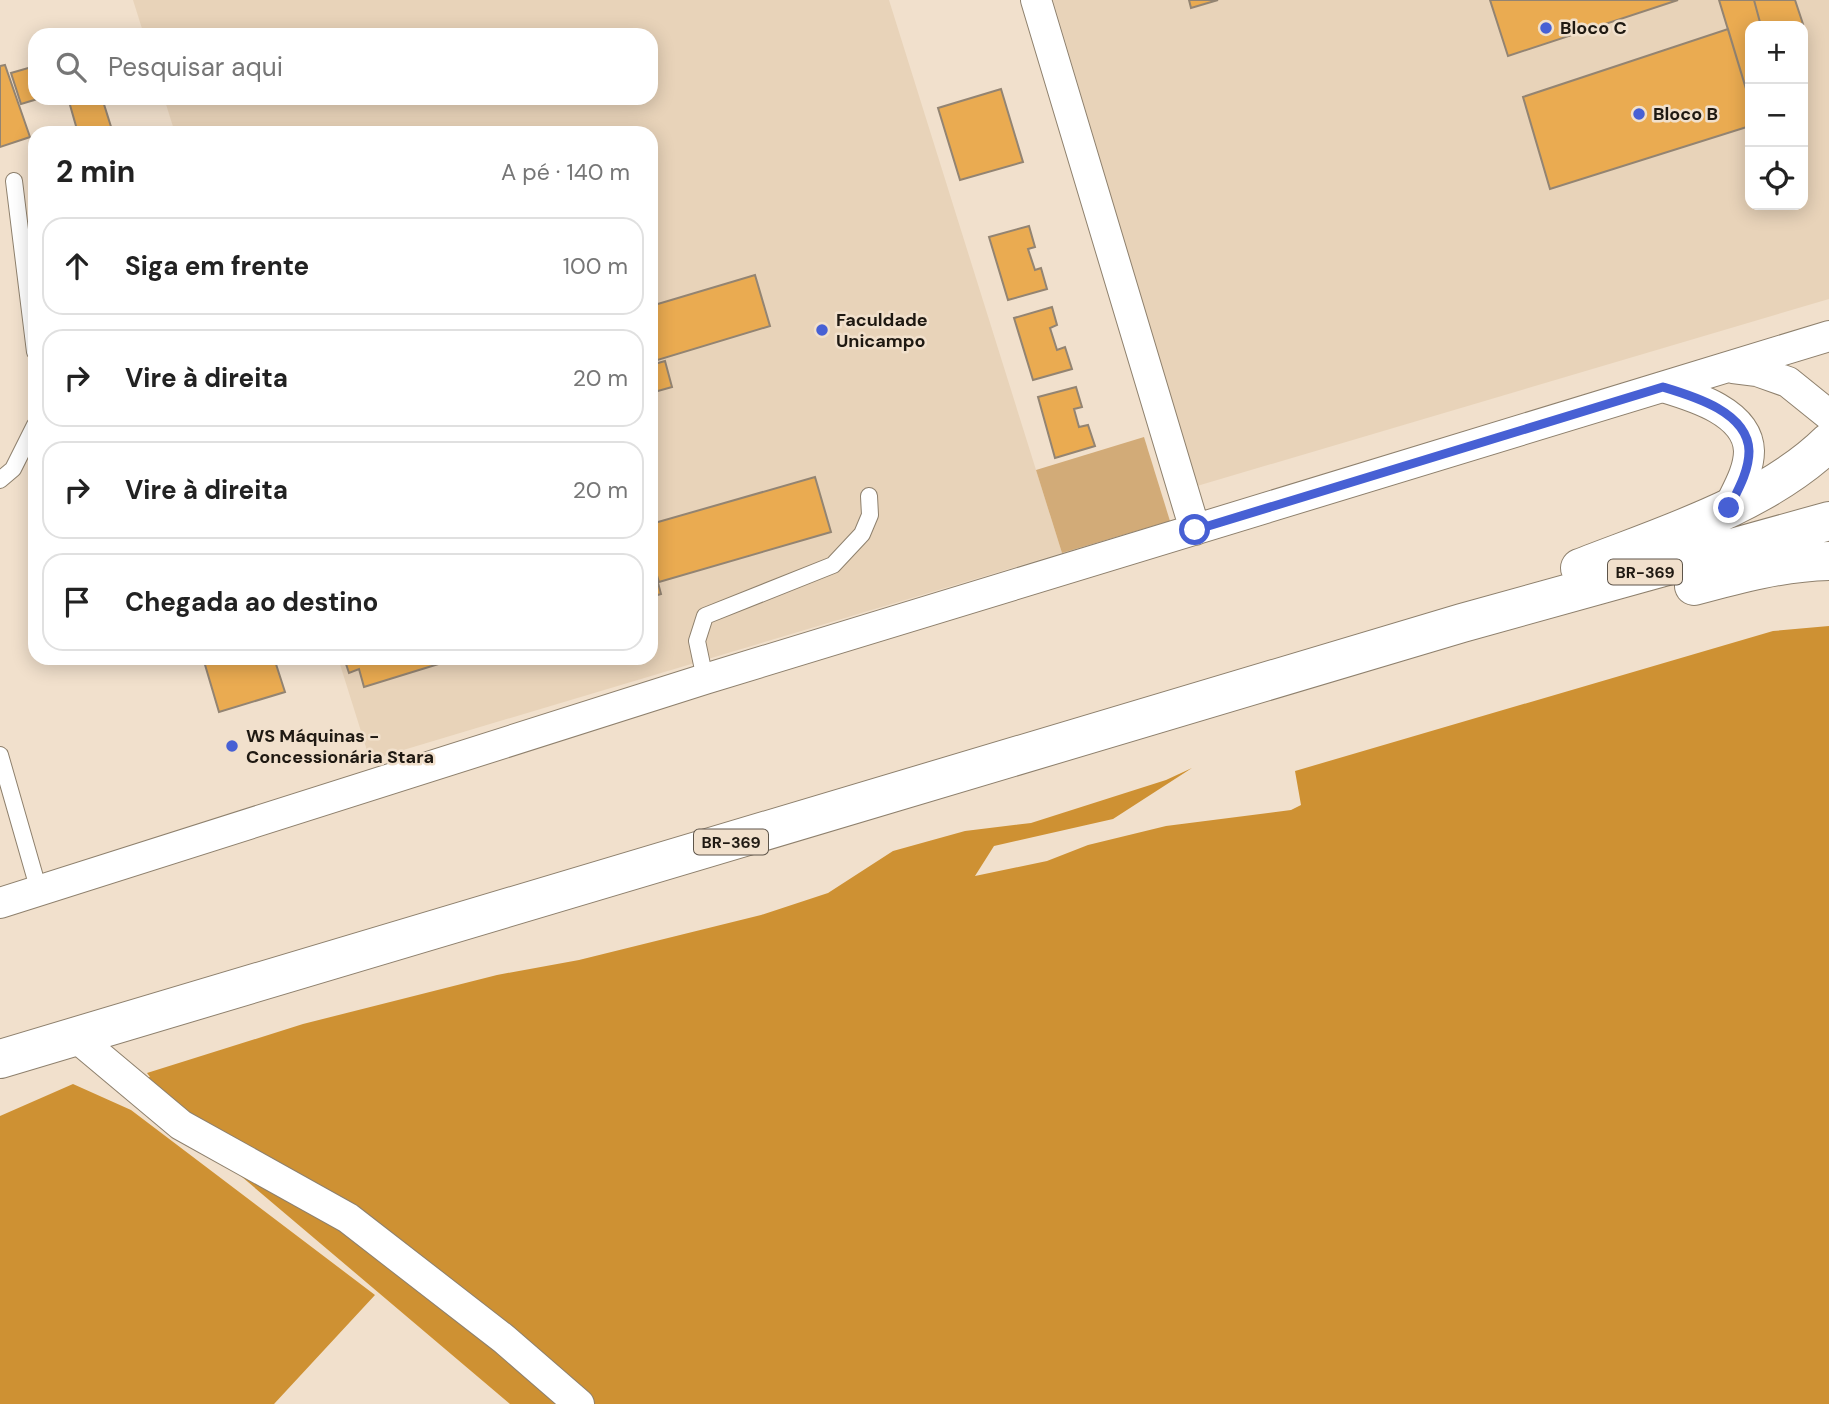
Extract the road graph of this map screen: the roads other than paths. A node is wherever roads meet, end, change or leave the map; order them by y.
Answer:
1 (1036, 0) edge
2 (14, 181) dead end
3 (28, 295) edge
4 (1829, 336) edge
5 (1729, 367) junction
6 (1663, 387) junction
7 (1829, 415) edge
8 (28, 439) edge
9 (1829, 442) edge
10 (0, 480) edge
11 (869, 496) dead end
12 (1729, 508) junction
13 (1829, 521) edge
14 (1195, 530) junction
15 (1829, 561) edge
16 (1462, 623) junction
17 (705, 679) junction
18 (0, 755) edge
19 (39, 891) junction
20 (0, 903) edge
21 (76, 1037) junction
22 (0, 1059) edge
23 (579, 1404) edge

1 - 14 street
2 - 3 lane
4 - 5 street
5 - 6 street
5 - 7 street
6 - 12 street
6 - 14 street
8 - 10 lane
9 - 12 highway
11 - 17 lane
12 - 16 highway
13 - 16 highway, BR-369
14 - 17 street
15 - 16 highway
16 - 21 highway, BR-369
17 - 19 street
18 - 19 lane
19 - 20 street
21 - 22 highway, BR-369
21 - 23 street

